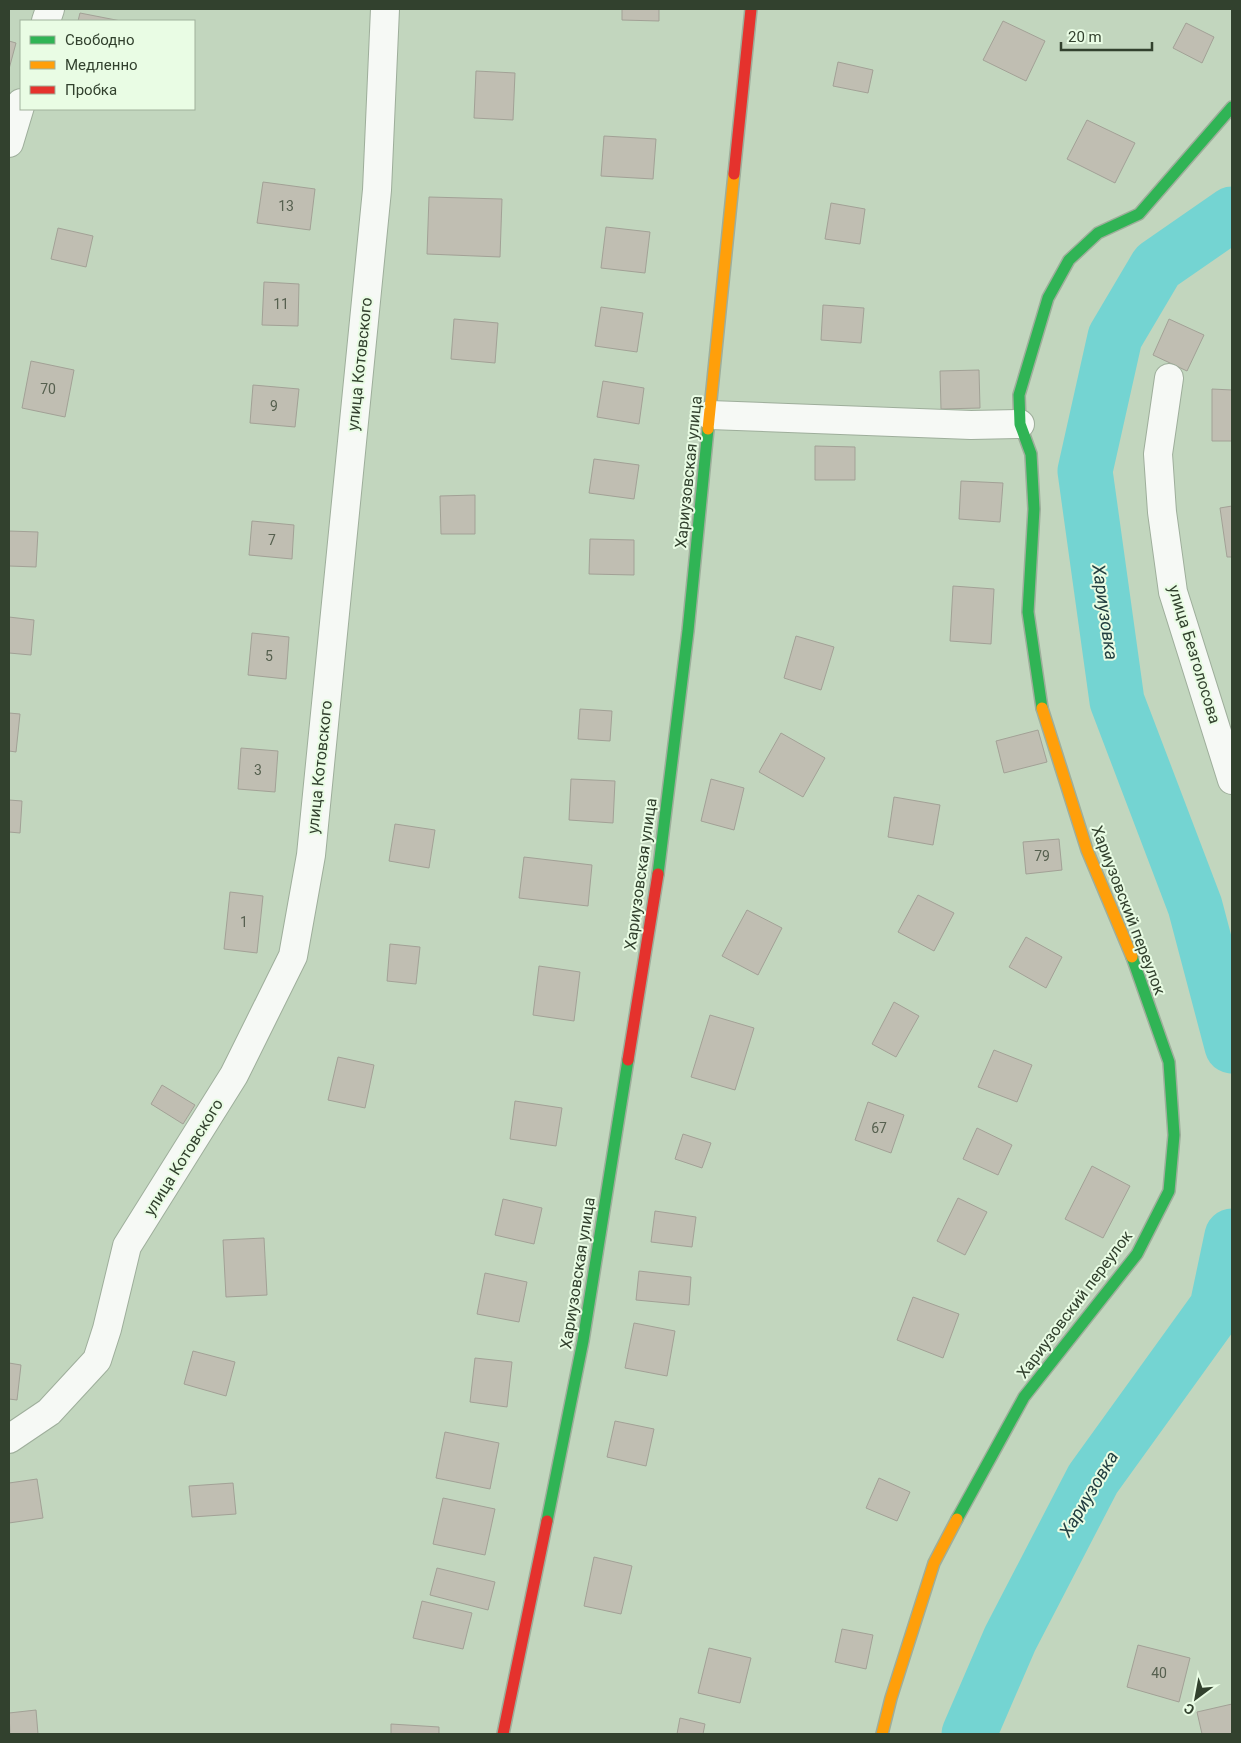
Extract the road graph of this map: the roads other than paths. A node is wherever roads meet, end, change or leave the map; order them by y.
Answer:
1 (385, 9) edge
2 (751, 9) edge
3 (20, 106) edge
4 (1232, 107) edge
5 (9, 143) edge
6 (1169, 378) dead end
7 (710, 415) junction
8 (1020, 424) junction
9 (1232, 780) edge
10 (9, 1438) edge
11 (503, 1734) edge
12 (882, 1734) edge

1 - 10 street, улица Котовского
2 - 7 street, Хариузовская улица
3 - 5 street
4 - 8 street, Хариузовский переулок
6 - 9 street, улица Безголосова
7 - 8 street
7 - 11 street, Хариузовская улица
8 - 12 street, Хариузовский переулок

